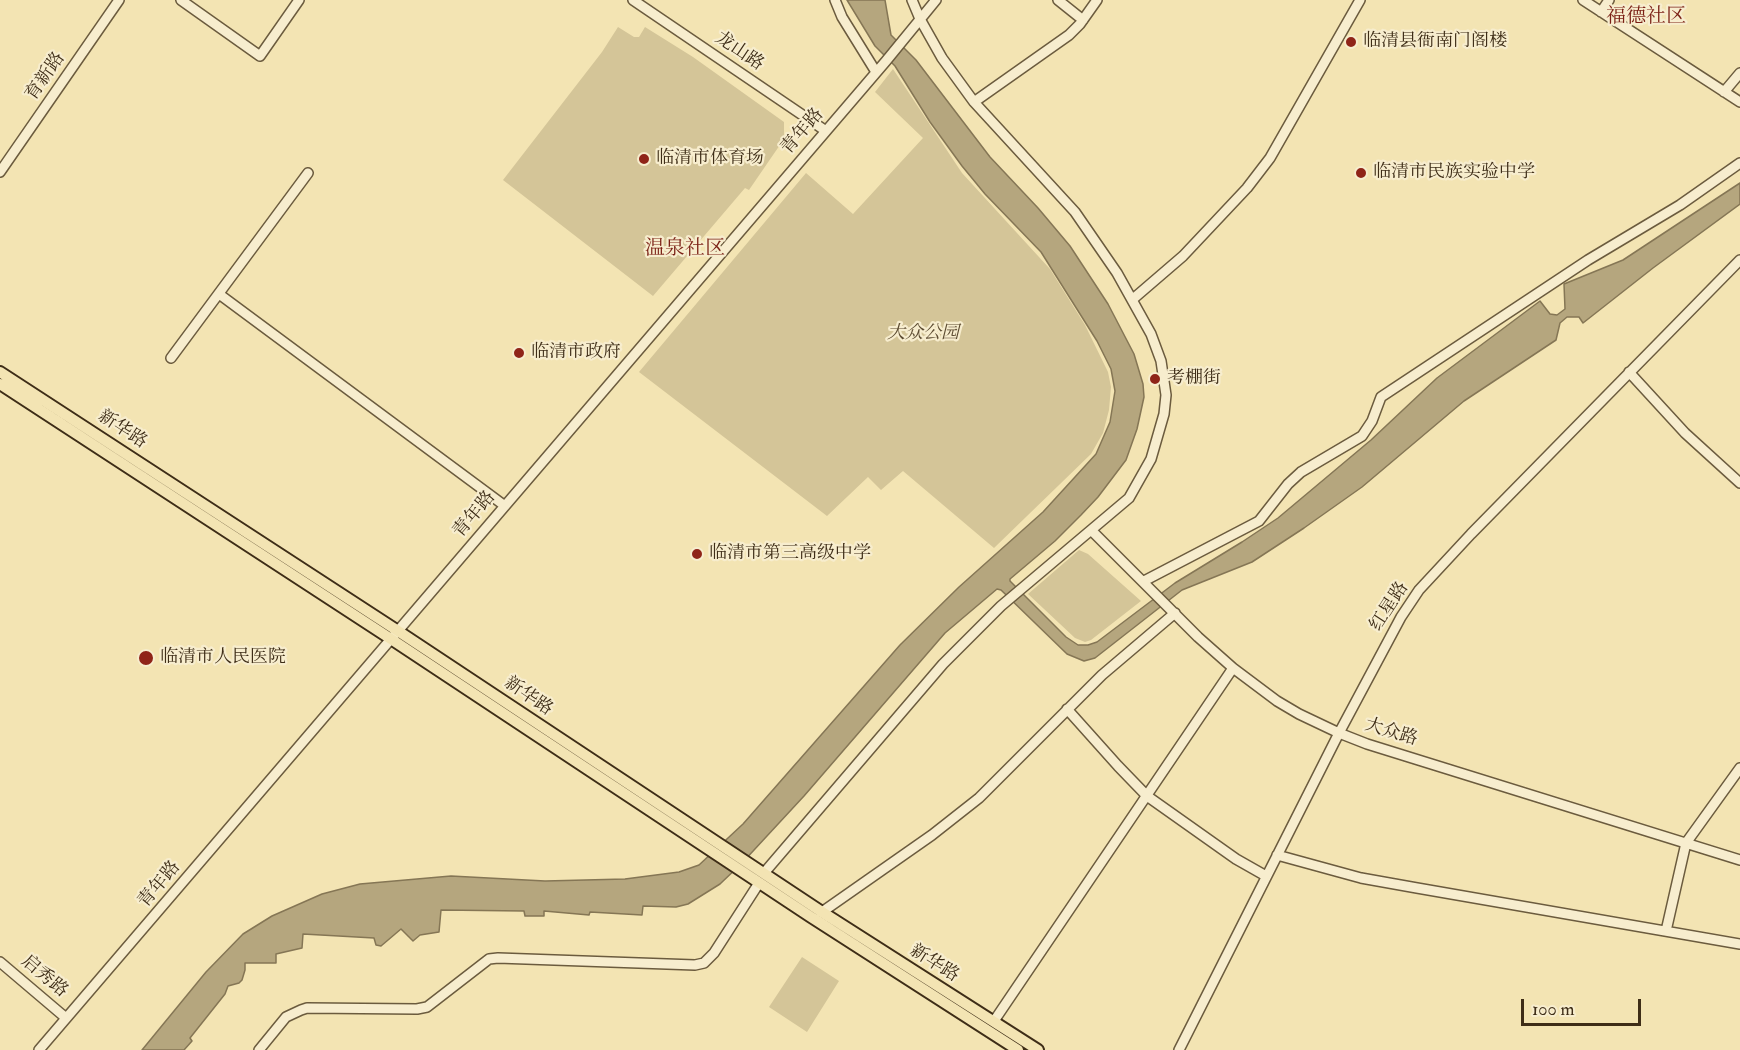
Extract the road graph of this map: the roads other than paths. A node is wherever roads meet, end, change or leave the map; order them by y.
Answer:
1 (119, 0) edge
2 (181, 0) edge
3 (299, 0) edge
4 (633, 0) edge
5 (835, 0) edge
6 (912, 0) edge
7 (936, 0) edge
8 (1058, 0) edge
9 (1097, 0) edge
10 (1360, 0) edge
11 (1583, 0) edge
12 (1609, 0) edge
13 (1601, 12) junction
14 (920, 20) junction
15 (1083, 20) junction
16 (876, 72) junction
17 (1740, 73) edge
18 (1724, 92) junction
19 (974, 102) junction
20 (1740, 102) edge
21 (826, 131) junction
22 (1740, 163) edge
23 (0, 172) edge
24 (308, 173) dead end
25 (1740, 260) edge
26 (219, 294) junction
27 (1133, 299) junction
28 (171, 358) dead end
29 (0, 372) edge
30 (1629, 372) junction
31 (0, 384) edge
32 (1740, 483) edge
33 (505, 506) junction
34 (1092, 531) junction
35 (1144, 581) junction
36 (1175, 614) junction
37 (394, 635) junction
38 (1233, 668) junction
39 (1067, 710) junction
40 (1339, 733) junction
41 (1740, 768) edge
42 (1148, 796) junction
43 (1686, 843) junction
44 (1277, 855) junction
45 (1740, 860) edge
46 (756, 875) junction
47 (1266, 876) junction
48 (822, 912) junction
49 (1666, 932) junction
50 (1740, 944) edge
51 (0, 962) edge
52 (66, 1017) junction
53 (994, 1022) junction
54 (39, 1050) edge
55 (259, 1050) edge
56 (1018, 1050) edge
57 (1038, 1050) edge
58 (1179, 1050) edge

1 - 23 street, 育新路
2 - 3 street
4 - 21 street, 龙山路
5 - 16 street
6 - 14 street
7 - 14 street, 青年路
8 - 15 street
9 - 15 street
10 - 27 street
11 - 13 street
12 - 13 street
13 - 18 street
14 - 16 street, 青年路
14 - 19 street
15 - 19 street
16 - 21 street, 青年路
17 - 18 street
18 - 20 street
19 - 27 street
21 - 33 street, 青年路
22 - 35 street
24 - 26 street
25 - 30 street, 红星路
26 - 28 street
26 - 33 street
27 - 34 street
29 - 37 main road, 新华路
30 - 32 street
30 - 40 street, 红星路
31 - 37 main road, 新华路
33 - 37 street, 青年路
34 - 35 street, 大众路
34 - 46 street
35 - 36 street, 大众路
36 - 38 street, 大众路
36 - 39 street
37 - 46 main road, 新华路
37 - 52 street, 青年路
38 - 40 street, 大众路
38 - 42 street
39 - 42 street
39 - 48 street
40 - 43 street, 大众路
40 - 44 street, 红星路
41 - 43 street
42 - 47 street
42 - 53 street
43 - 45 street, 大众路
43 - 49 street
44 - 47 street, 红星路
44 - 49 street
46 - 48 main road, 新华路
46 - 55 street
46 - 56 main road, 新华路
47 - 58 street, 红星路
48 - 53 main road, 新华路
49 - 50 street
51 - 52 street, 启秀路
52 - 54 street, 青年路
53 - 57 main road, 新华路

